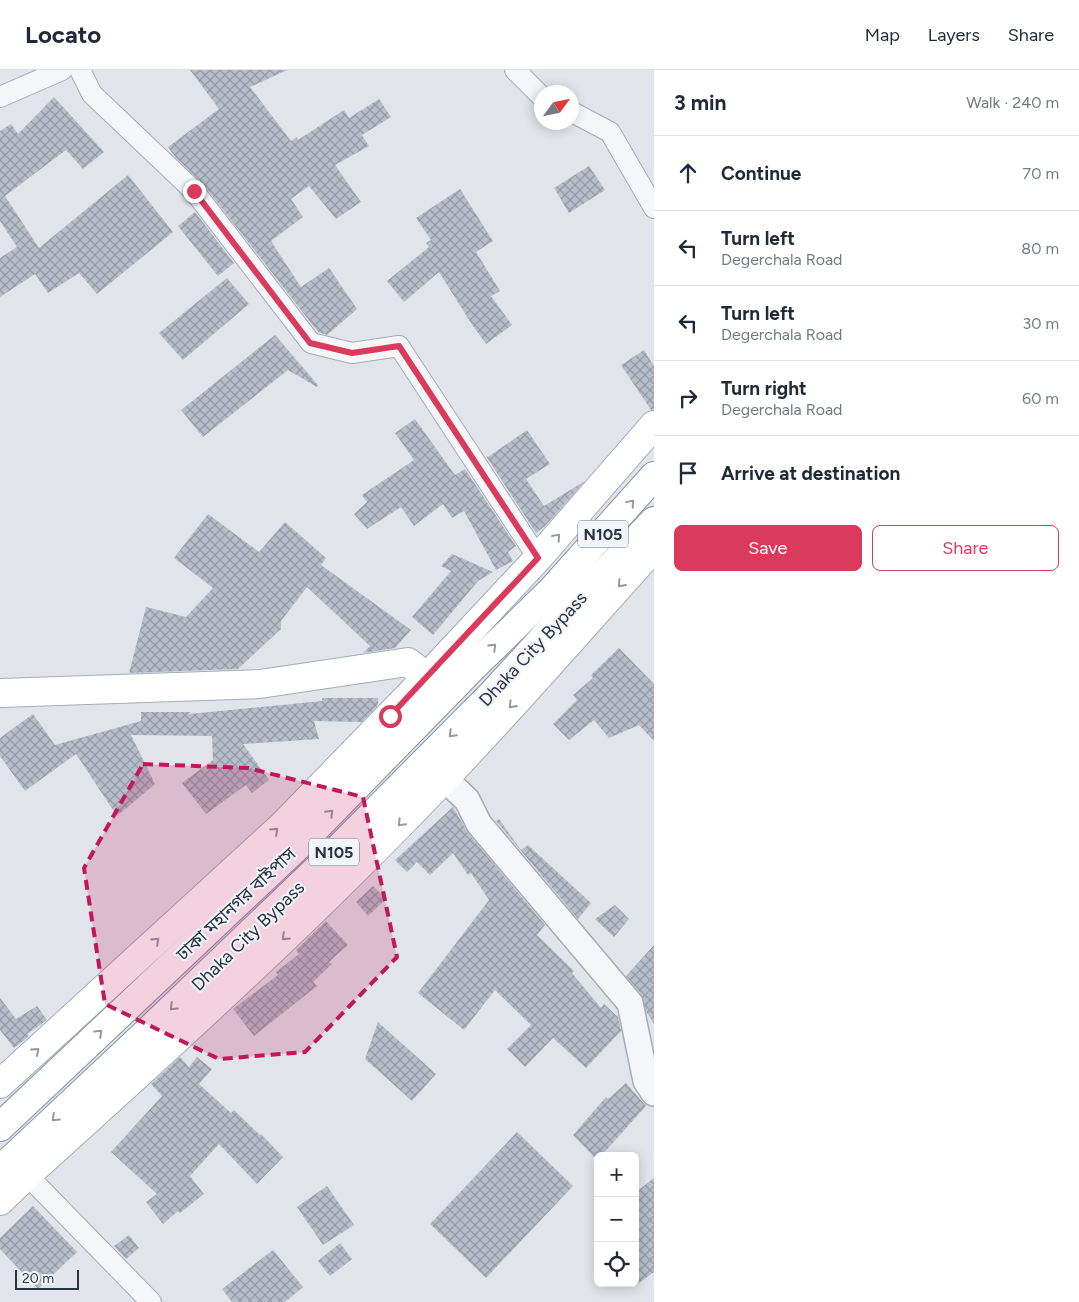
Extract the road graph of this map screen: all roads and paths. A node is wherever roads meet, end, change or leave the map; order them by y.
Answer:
1 (62, 70) edge
2 (80, 70) edge
3 (515, 70) edge
4 (534, 88) edge
5 (0, 97) edge
6 (579, 116) edge
7 (654, 208) edge
8 (654, 425) edge
9 (654, 476) edge
10 (654, 521) edge
11 (653, 551) edge
12 (538, 558) junction
13 (551, 591) joint
14 (427, 677) junction
15 (0, 693) edge
16 (445, 779) junction
17 (0, 1084) edge
18 (654, 1093) edge
19 (0, 1127) edge
20 (0, 1170) edge
21 (27, 1175) junction
22 (0, 1202) edge
23 (151, 1302) edge

1 - 5 street
2 - 12 street
3 - 4 street
6 - 7 street
12 -> 8 main road
13 -> 9 main road, Dhaka City Bypass / N105
10 -> 20 main road, Dhaka City Bypass / N105
11 -> 16 main road
12 - 14 main road
19 -> 13 main road, ঢাকা মহানগর বাইপাস / N105
14 - 15 main road
17 -> 14 main road
16 - 18 street
16 -> 21 main road
21 - 22 main road
21 - 23 street

